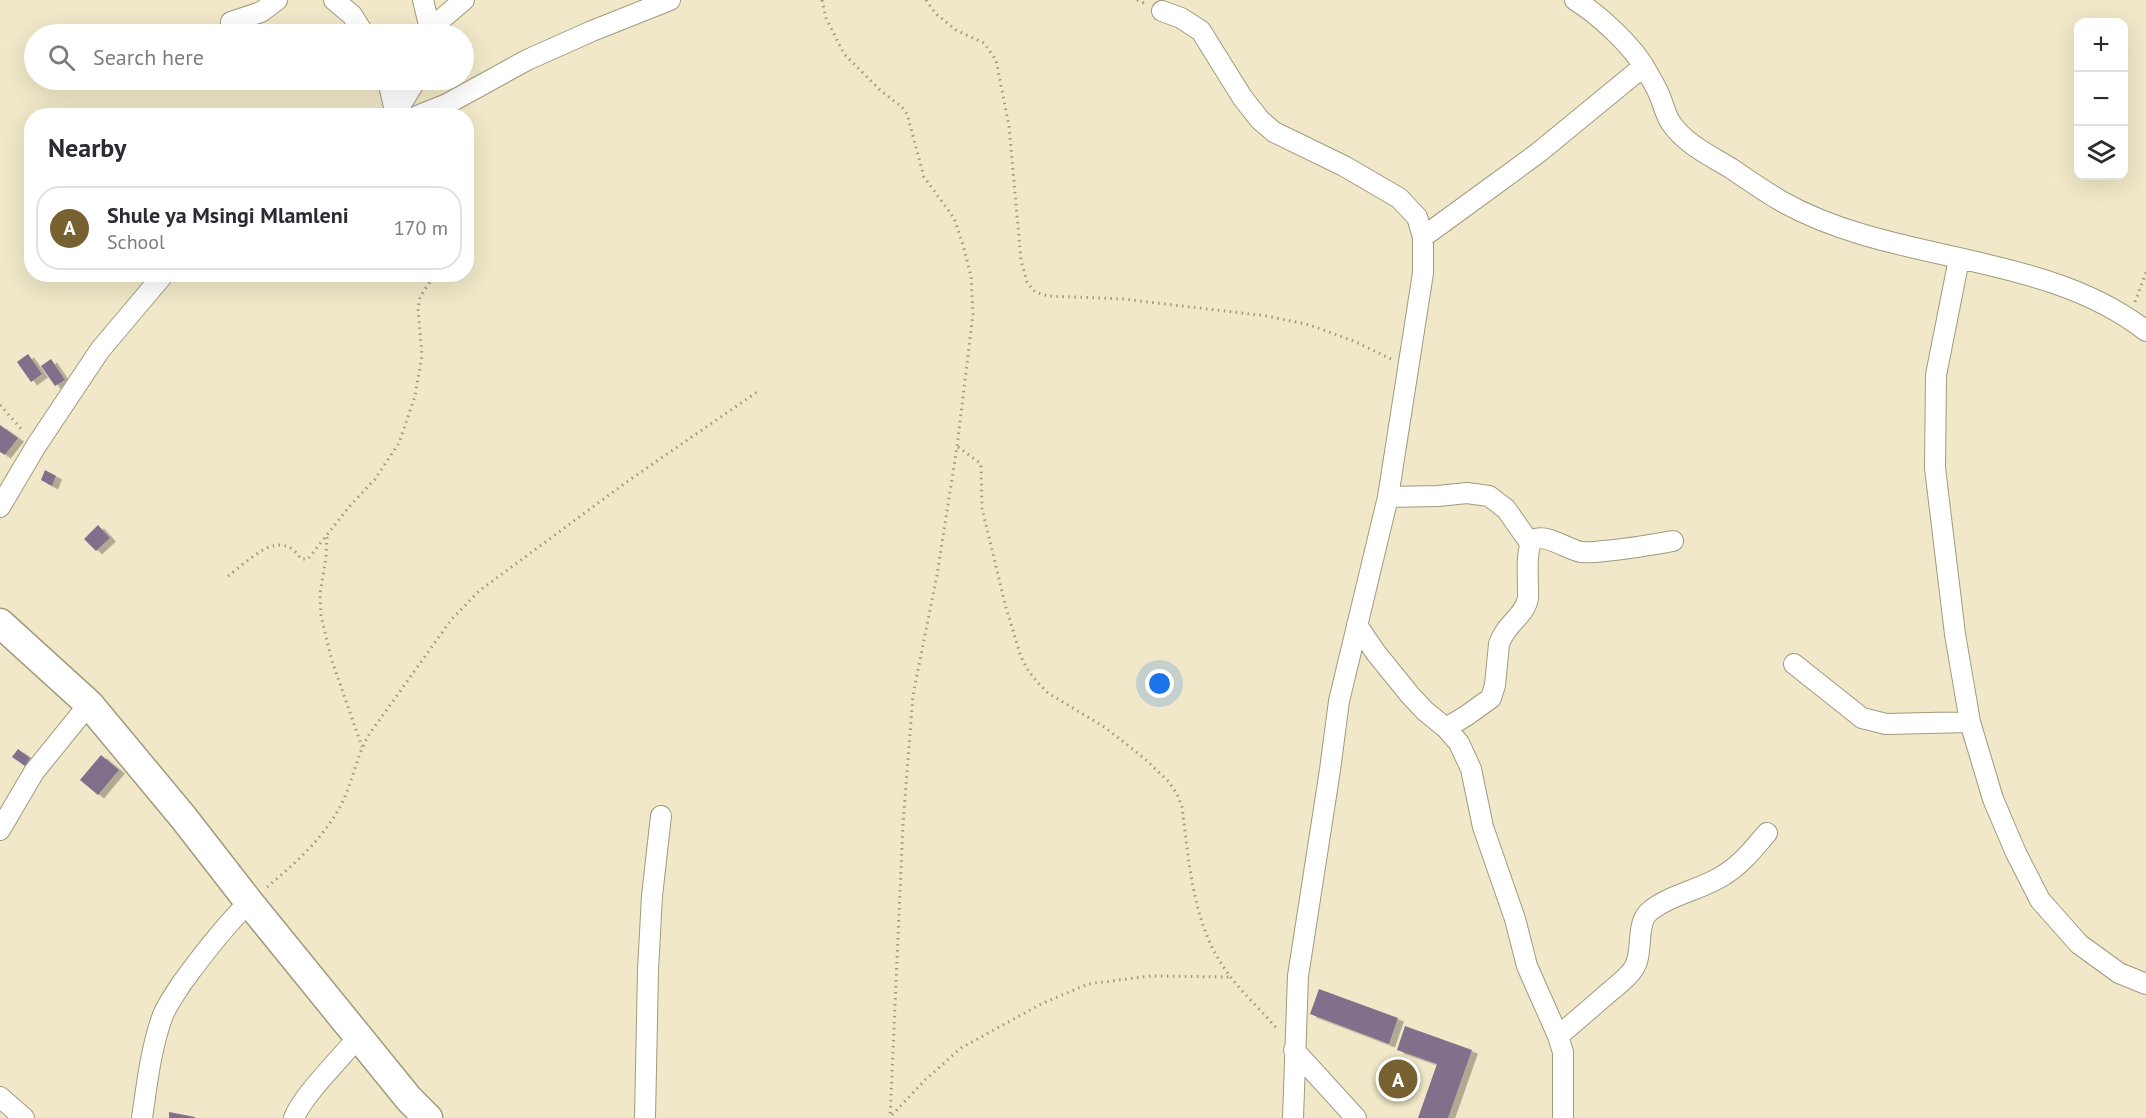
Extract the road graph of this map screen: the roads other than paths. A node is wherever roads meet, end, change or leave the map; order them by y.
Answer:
1 (277, 0) edge
2 (334, 0) edge
3 (423, 0) edge
4 (464, 0) edge
5 (670, 0) edge
6 (1575, 0) edge
7 (1162, 11) dead end
8 (231, 22) dead end
9 (358, 24) edge
10 (428, 24) edge
11 (438, 24) edge
12 (1644, 66) junction
13 (474, 89) edge
14 (390, 90) edge
15 (410, 90) edge
16 (472, 90) edge
17 (394, 108) edge
18 (399, 108) edge
19 (437, 108) edge
20 (1423, 237) junction
21 (1959, 259) junction
22 (157, 282) edge
23 (2146, 331) edge
24 (1388, 497) junction
25 (0, 507) edge
26 (1673, 541) dead end
27 (1530, 543) junction
28 (0, 623) edge
29 (1357, 626) junction
30 (1794, 664) dead end
31 (89, 704) junction
32 (1970, 722) junction
33 (1446, 728) junction
34 (661, 816) dead end
35 (0, 830) edge
36 (1767, 833) dead end
37 (249, 902) junction
38 (2146, 984) edge
39 (359, 1036) junction
40 (1558, 1036) junction
41 (1294, 1050) junction
42 (0, 1097) edge
43 (24, 1118) edge
44 (142, 1118) edge
45 (294, 1118) edge
46 (428, 1118) edge
47 (645, 1118) edge
48 (1293, 1118) edge
49 (1356, 1118) edge
50 (1563, 1118) edge

1 - 8 street
2 - 9 street
3 - 10 street
4 - 11 street
5 - 13 street
6 - 12 street
7 - 20 street
12 - 20 street
12 - 21 street
14 - 17 street
15 - 18 street
16 - 19 street
20 - 24 street
21 - 23 street
21 - 32 street
22 - 25 street
24 - 27 street
24 - 29 street
26 - 27 street
27 - 33 street
28 - 31 main road
29 - 33 street
29 - 41 street
30 - 32 street
31 - 35 street
31 - 37 main road
32 - 38 street
33 - 40 street
34 - 47 street
36 - 40 street
37 - 39 main road
37 - 44 street
39 - 45 street
39 - 46 main road
40 - 50 street
41 - 48 street
41 - 49 street
42 - 43 street

